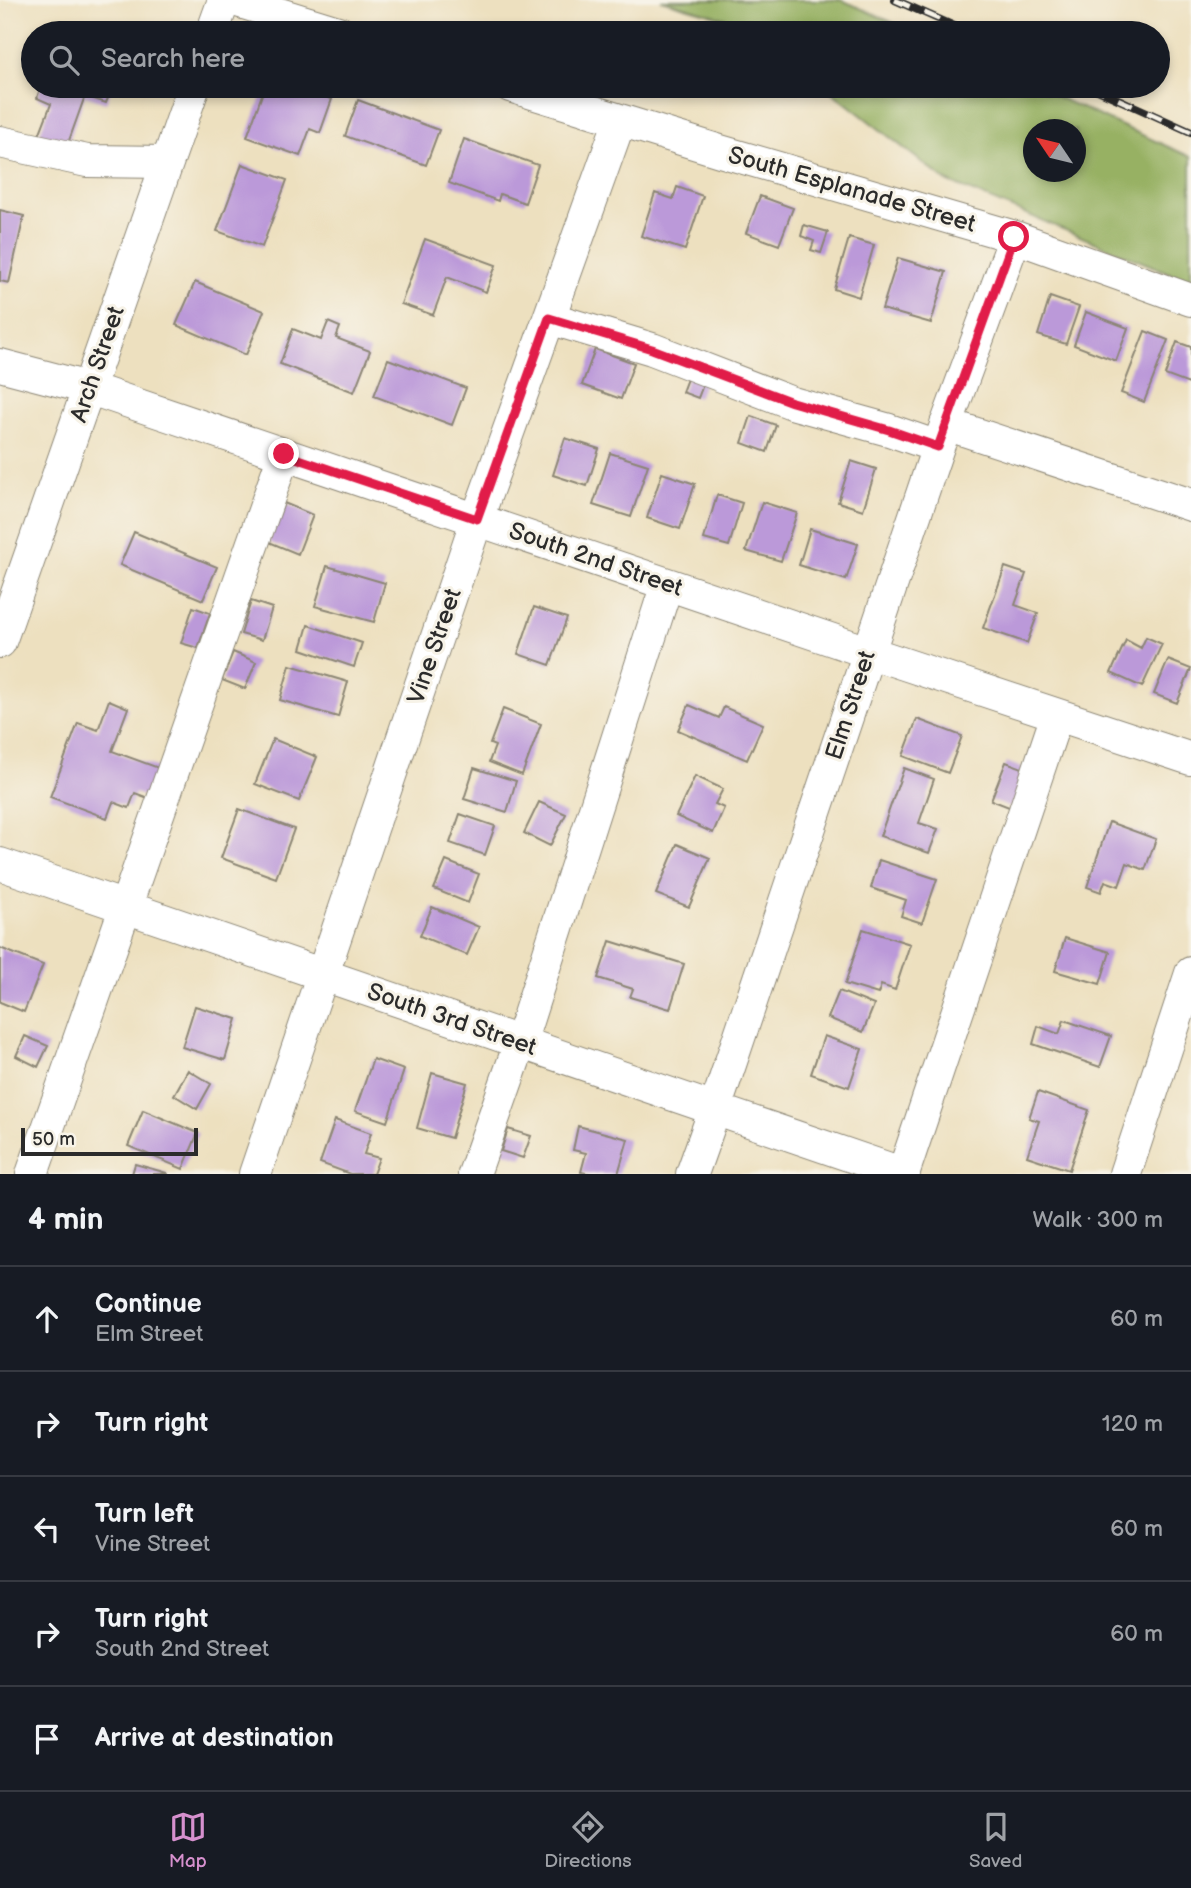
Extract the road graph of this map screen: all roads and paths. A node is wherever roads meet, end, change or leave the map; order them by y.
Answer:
1 (223, 0) edge
2 (234, 0) edge
3 (216, 21) edge
4 (302, 21) edge
5 (190, 98) edge
6 (549, 98) edge
7 (620, 120) junction
8 (0, 142) edge
9 (167, 162) junction
10 (1014, 237) junction
11 (1191, 300) edge
12 (549, 318) junction
13 (0, 365) edge
14 (88, 388) junction
15 (942, 435) junction
16 (284, 454) junction
17 (1191, 505) edge
18 (477, 519) junction
19 (667, 584) junction
20 (0, 642) edge
21 (868, 652) junction
22 (1057, 715) junction
23 (1191, 760) edge
24 (0, 864) edge
25 (126, 907) junction
26 (1191, 973) edge
27 (322, 975) junction
28 (520, 1043) junction
29 (715, 1109) junction
30 (32, 1174) edge
31 (254, 1174) edge
32 (474, 1174) edge
33 (692, 1174) edge
34 (904, 1174) edge
35 (1125, 1174) edge

1 - 3 street
2 - 4 street
5 - 9 street, Arch Street
6 - 7 street, South Esplanade Street
7 - 10 street, South Esplanade Street
7 - 12 street, Vine Street
8 - 9 street
9 - 14 street, Arch Street
10 - 11 street, South Esplanade Street
10 - 15 street, Elm Street
12 - 15 street
12 - 18 street, Vine Street
13 - 14 street, South 2nd Street
14 - 16 street, South 2nd Street
14 - 20 street, Arch Street
15 - 17 street
15 - 21 street, Elm Street
16 - 18 street, South 2nd Street
16 - 25 street
18 - 19 street, South 2nd Street
18 - 27 street, Vine Street
19 - 21 street, South 2nd Street
19 - 28 street
21 - 22 street, South 2nd Street
21 - 29 street, Elm Street
22 - 23 street, South 2nd Street
22 - 34 street
24 - 25 street, South 3rd Street
25 - 27 street, South 3rd Street
25 - 30 street
26 - 35 street
27 - 28 street, South 3rd Street
27 - 31 street, Vine Street
28 - 29 street, South 3rd Street
28 - 32 street
29 - 33 street, Elm Street
29 - 34 street, South 3rd Street

